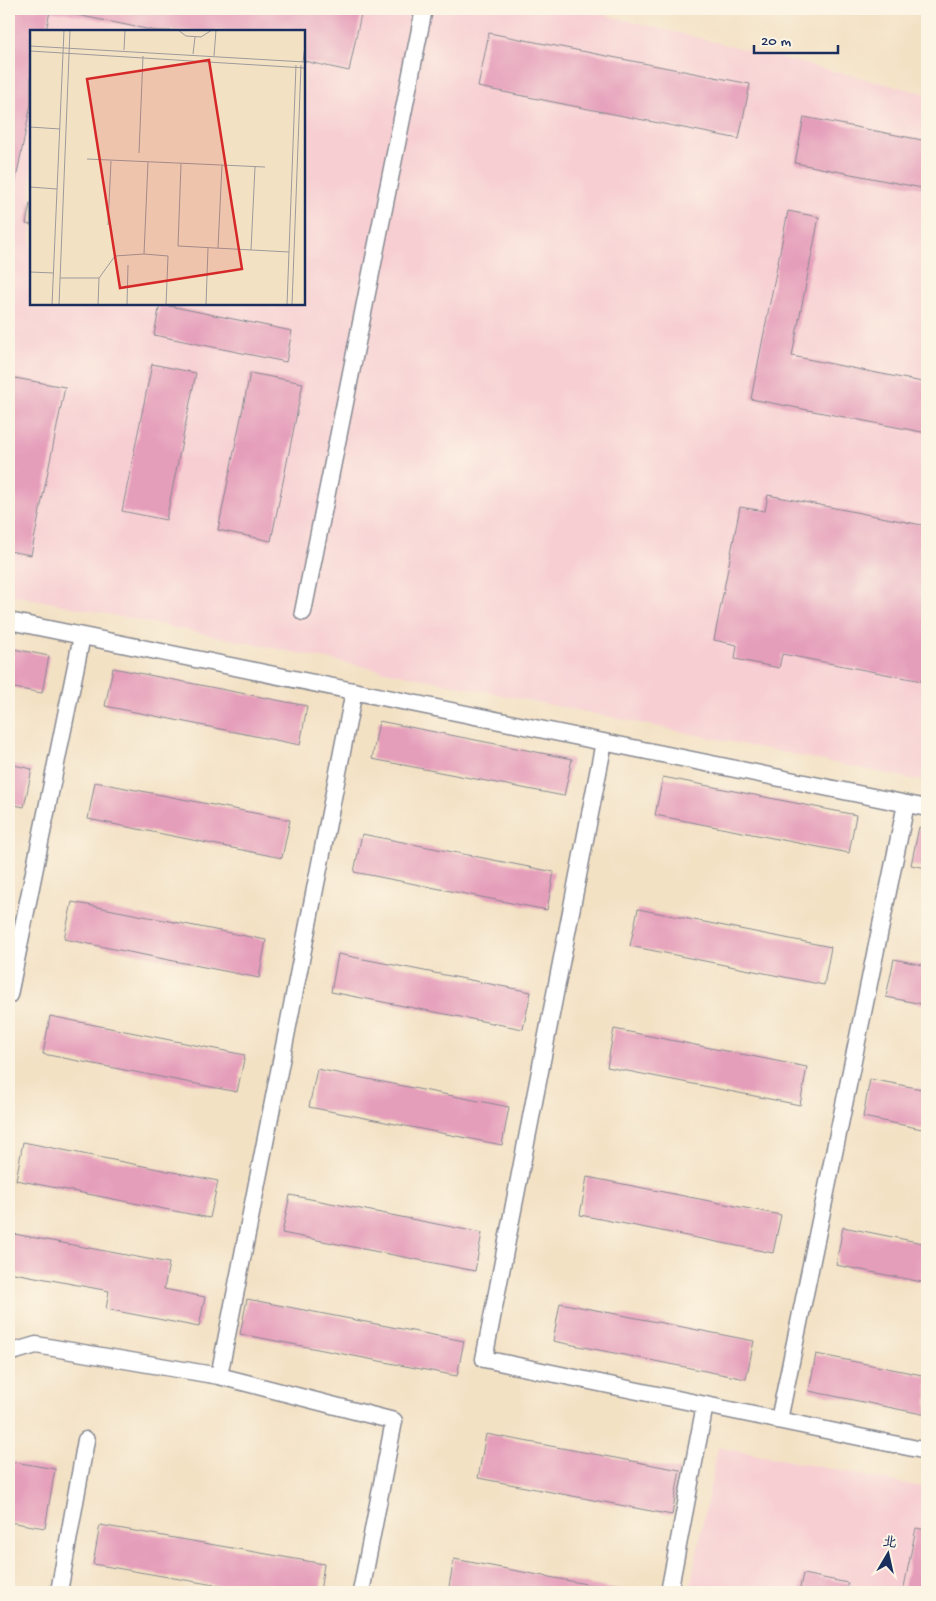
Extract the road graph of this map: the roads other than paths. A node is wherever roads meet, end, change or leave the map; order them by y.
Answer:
1 (424, 9) edge
2 (303, 612) dead end
3 (9, 621) edge
4 (82, 636) junction
5 (354, 692) junction
6 (604, 742) junction
7 (906, 804) junction
8 (927, 808) edge
9 (9, 995) edge
10 (9, 1353) edge
11 (219, 1376) junction
12 (706, 1405) junction
13 (779, 1420) junction
14 (86, 1440) dead end
15 (927, 1451) edge
16 (58, 1592) edge
17 (361, 1592) edge
18 (669, 1592) edge

1 - 2 lane
3 - 4 lane
4 - 5 lane
4 - 9 lane
5 - 6 lane
5 - 11 lane
6 - 7 lane
6 - 12 lane
7 - 8 lane
7 - 13 lane
10 - 11 lane
11 - 17 lane
12 - 13 lane
12 - 18 lane
13 - 15 lane
14 - 16 lane

